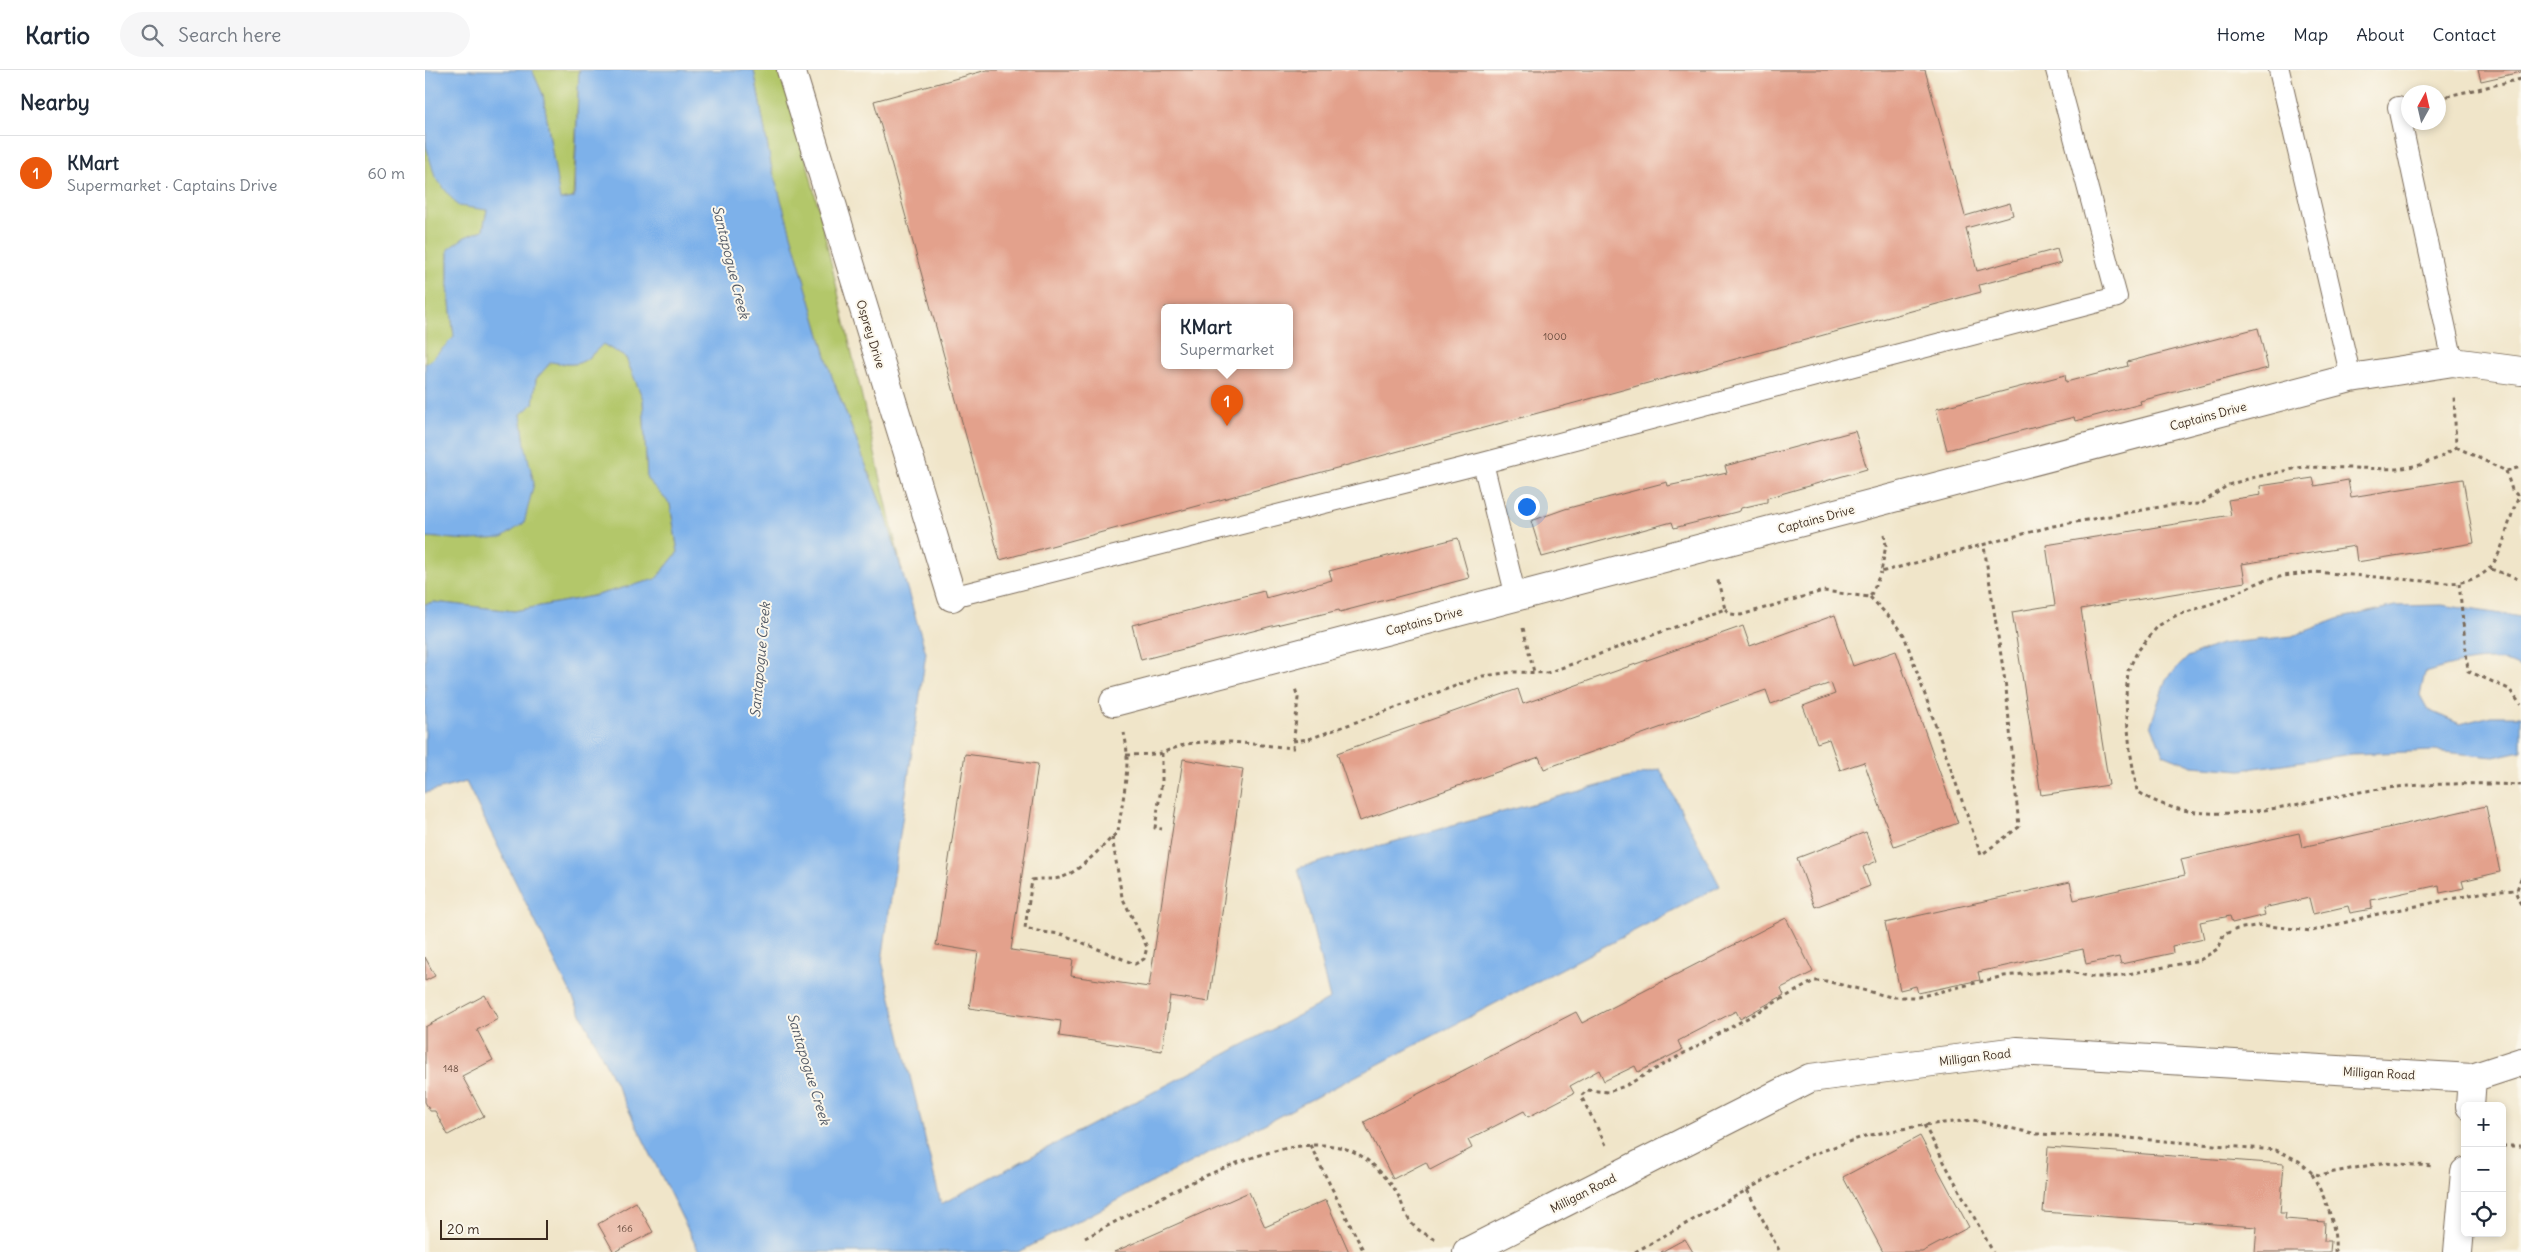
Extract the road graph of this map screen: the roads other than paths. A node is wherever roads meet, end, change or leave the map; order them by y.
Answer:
1 (791, 70) edge
2 (2056, 70) edge
3 (2279, 70) edge
4 (2398, 106) dead end
5 (2453, 362) junction
6 (2521, 371) edge
7 (2351, 378) junction
8 (1483, 463) junction
9 (952, 597) joint
10 (1519, 608) junction
11 (1114, 702) road end
12 (2521, 1062) edge
13 (2472, 1078) junction
14 (2470, 1102) edge
15 (2463, 1192) edge
16 (1455, 1248) edge
17 (2458, 1252) edge

1 - 9 street, Osprey Drive
2 - 8 lane
3 - 7 lane
4 - 5 lane
5 - 6 street, Captains Drive
5 - 7 street, Captains Drive
7 - 10 street, Captains Drive
8 - 9 lane
8 - 10 lane
10 - 11 street, Captains Drive
12 - 13 street, Milligan Road
13 - 14 street
13 - 16 street, Milligan Road
15 - 17 street

